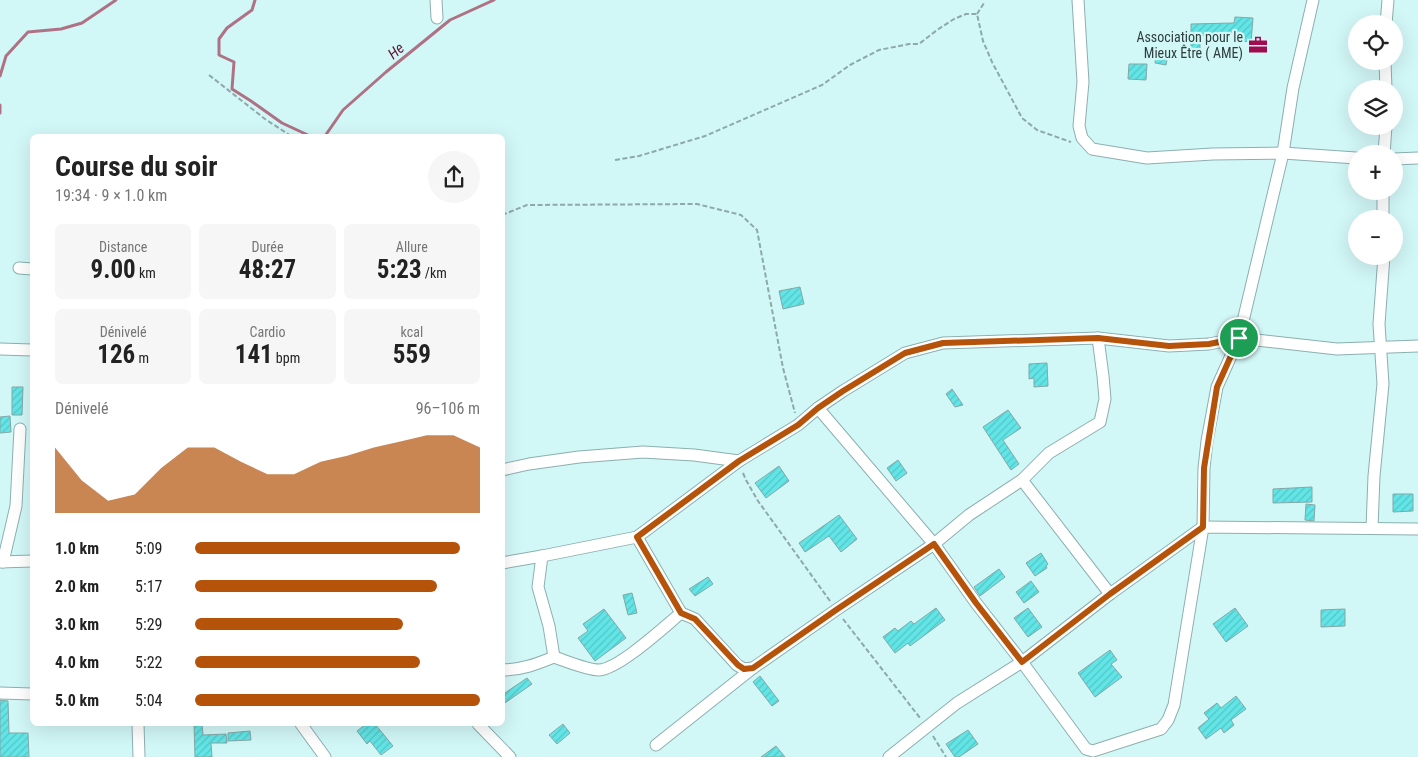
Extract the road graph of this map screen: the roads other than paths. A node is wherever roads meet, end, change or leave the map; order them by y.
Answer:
1 (436, 0) edge
2 (1078, 0) edge
3 (1313, 0) edge
4 (1388, 0) edge
5 (1387, 15) edge
6 (437, 18) dead end
7 (1284, 153) junction
8 (1348, 157) edge
9 (1418, 158) edge
10 (1403, 159) edge
11 (1383, 265) edge
12 (19, 268) dead end
13 (30, 269) edge
14 (1098, 338) junction
15 (1239, 338) junction
16 (1418, 346) edge
17 (1381, 347) junction
18 (0, 349) edge
19 (30, 350) edge
20 (818, 408) junction
21 (20, 429) dead end
22 (739, 461) junction
23 (505, 469) edge
24 (1022, 480) junction
25 (1203, 527) junction
26 (1372, 528) junction
27 (1418, 529) edge
28 (637, 537) junction
29 (934, 544) junction
30 (542, 556) junction
31 (505, 560) edge
32 (30, 561) edge
33 (2, 562) edge
34 (1110, 594) junction
35 (681, 613) junction
36 (554, 657) junction
37 (1022, 662) junction
38 (753, 668) junction
39 (505, 670) edge
40 (0, 693) edge
41 (30, 694) edge
42 (138, 726) edge
43 (302, 726) edge
44 (480, 726) edge
45 (656, 745) dead end
46 (139, 757) edge
47 (325, 757) edge
48 (510, 757) edge
49 (889, 757) edge

1 - 6 street
2 - 7 street
3 - 7 street
4 - 5 street
7 - 8 street
7 - 15 street
9 - 10 street
11 - 17 street
12 - 13 street
14 - 15 street
14 - 20 street
14 - 24 street
15 - 17 street
15 - 25 street
16 - 17 street
17 - 26 street
18 - 19 street
20 - 22 street
20 - 29 street
21 - 33 street
22 - 23 street
22 - 28 street
24 - 29 street
24 - 34 street
25 - 26 street
25 - 34 street
25 - 37 street
26 - 27 street
28 - 30 street
28 - 35 street
29 - 37 street
29 - 38 street
30 - 31 street
30 - 36 street
32 - 33 street
34 - 37 street
35 - 36 street
35 - 38 street
36 - 39 street
37 - 49 street
38 - 45 street
40 - 41 street
42 - 46 street
43 - 47 street
44 - 48 street

